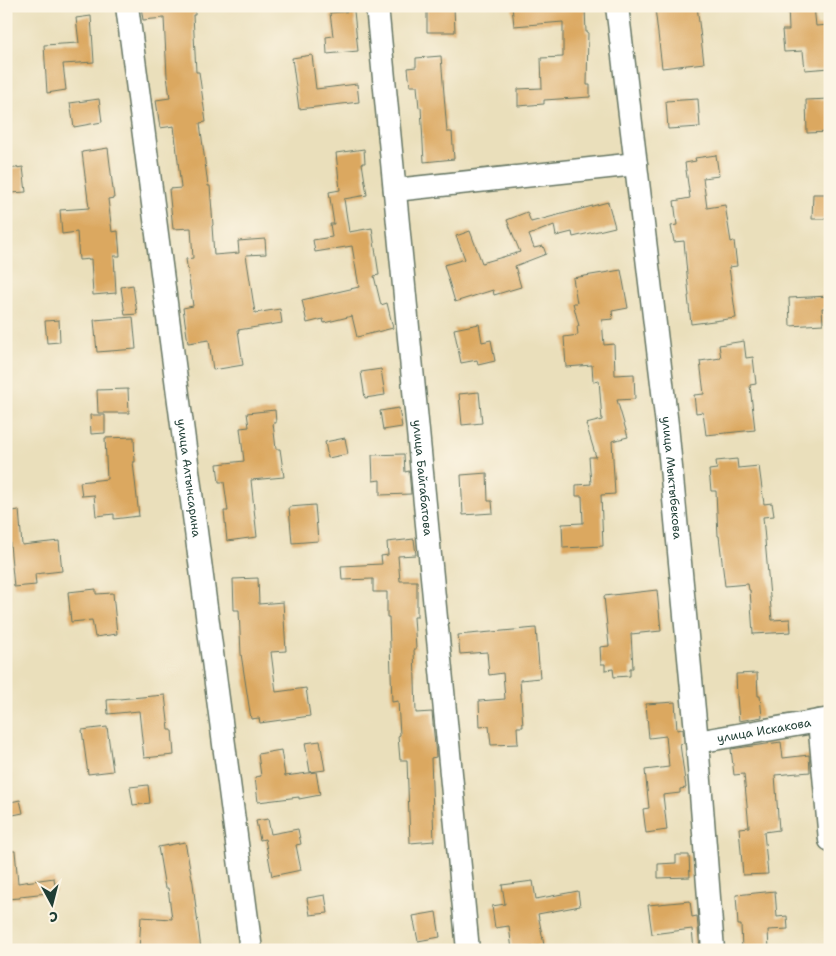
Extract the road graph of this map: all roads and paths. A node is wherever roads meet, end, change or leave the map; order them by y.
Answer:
1 (127, 6) edge
2 (378, 6) edge
3 (617, 6) edge
4 (636, 164) junction
5 (395, 190) junction
6 (824, 720) edge
7 (697, 742) junction
8 (830, 840) edge
9 (251, 950) edge
10 (468, 950) edge
11 (713, 950) edge

1 - 9 street, улица Алтынсарина
2 - 5 street, улица Байгабатова
3 - 4 street, улица Мыктыбекова
4 - 5 street
4 - 7 street, улица Мыктыбекова
5 - 10 street, улица Байгабатова
6 - 7 street, улица Искакова
6 - 8 street
7 - 11 street, улица Мыктыбекова

